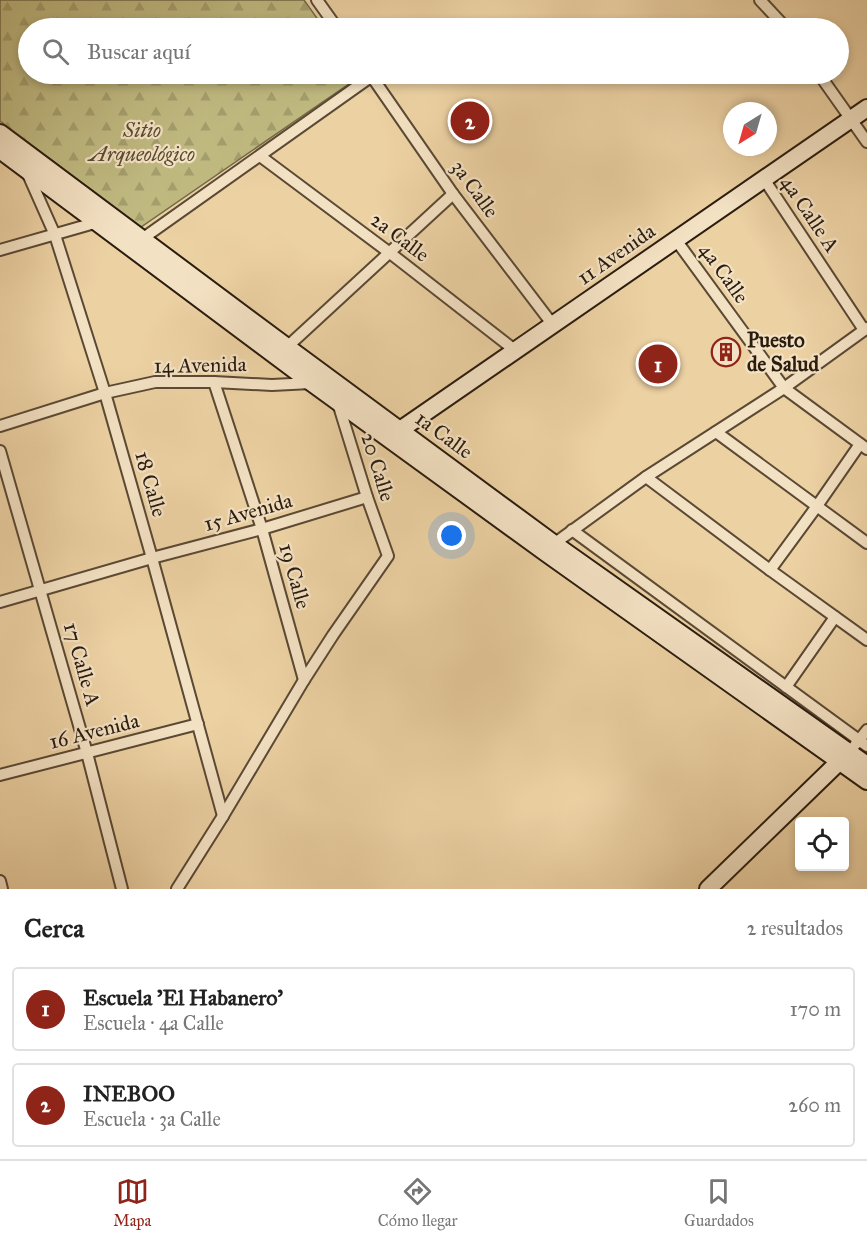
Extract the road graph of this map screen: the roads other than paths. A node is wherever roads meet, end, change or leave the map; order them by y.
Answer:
1 (317, 0) edge
2 (760, 0) edge
3 (330, 18) edge
4 (777, 18) edge
5 (359, 84) edge
6 (377, 84) edge
7 (826, 84) edge
8 (867, 108) edge
9 (852, 119) junction
10 (0, 133) edge
11 (867, 141) edge
12 (0, 150) edge
13 (260, 156) junction
14 (25, 168) junction
15 (764, 179) junction
16 (453, 194) junction
17 (98, 222) junction
18 (55, 235) junction
19 (142, 239) junction
20 (676, 240) junction
21 (0, 250) edge
22 (390, 253) junction
23 (553, 325) junction
24 (866, 329) edge
25 (287, 347) junction
26 (516, 351) junction
27 (214, 382) junction
28 (312, 383) junction
29 (784, 388) junction
30 (339, 391) junction
31 (105, 393) junction
32 (0, 426) edge
33 (716, 432) junction
34 (396, 435) junction
35 (863, 446) edge
36 (0, 451) edge
37 (646, 477) junction
38 (367, 497) junction
39 (817, 506) junction
40 (262, 529) junction
41 (572, 530) junction
42 (867, 543) edge
43 (549, 548) junction
44 (152, 558) junction
45 (770, 570) junction
46 (41, 590) junction
47 (0, 602) edge
48 (835, 617) junction
49 (867, 640) edge
50 (304, 680) junction
51 (786, 687) junction
52 (198, 724) junction
53 (867, 729) edge
54 (853, 750) edge
55 (87, 753) junction
56 (867, 765) edge
57 (0, 775) edge
58 (867, 781) edge
59 (223, 816) junction
60 (0, 881) edge
61 (2, 889) edge
62 (122, 889) edge
63 (177, 889) edge
64 (708, 889) edge

1 - 3 street
2 - 4 street
5 - 13 street
6 - 16 street, 3a Calle
7 - 9 street
8 - 9 main road, 11 Avenida
9 - 11 street
9 - 15 main road, 11 Avenida
10 - 19 main road, 1a Calle
12 - 14 main road, 1a Calle
13 - 19 street
13 - 22 street, 2a Calle
14 - 17 main road, 1a Calle
14 - 18 street, 18 Calle
15 - 20 main road, 11 Avenida
15 - 24 street, 4a Calle A
16 - 22 street
16 - 23 street, 3a Calle
17 - 18 street
17 - 28 main road, 1a Calle
18 - 21 street
18 - 31 street, 18 Calle
19 - 25 main road, 1a Calle
20 - 23 main road, 11 Avenida
20 - 29 street, 4a Calle
22 - 25 street
22 - 26 street, 2a Calle
23 - 26 main road, 11 Avenida
24 - 29 street
25 - 30 main road, 1a Calle
26 - 34 main road, 11 Avenida
27 - 28 street, 14 Avenida
27 - 31 street, 14 Avenida
27 - 40 street, 19 Calle
28 - 30 main road, 1a Calle
29 - 33 street
29 - 35 street, 4a Calle
30 - 34 main road, 1a Calle
30 - 38 street, 20 Calle
31 - 32 street, 14 Avenida
31 - 44 street, 18 Calle
33 - 37 street
33 - 39 street
34 - 43 main road, 1a Calle
35 - 39 street
36 - 46 street, 17 Calle A
37 - 41 street
37 - 45 street
38 - 40 street, 15 Avenida
38 - 50 street, 20 Calle
39 - 42 street
39 - 45 street
40 - 44 street, 15 Avenida
40 - 50 street, 19 Calle
41 - 43 street
41 - 51 street, 1a Calle
43 - 54 main road, 1a Calle
44 - 46 street, 15 Avenida
44 - 52 street, 18 Calle
45 - 48 street
46 - 47 street, 15 Avenida
46 - 55 street, 17 Calle A
48 - 49 street
48 - 51 street
50 - 59 street
51 - 54 street, 1a Calle
52 - 55 street, 16 Avenida
52 - 59 street, 18 Calle
53 - 54 street
54 - 56 main road, 1a Calle
54 - 58 main road, 1a Calle
54 - 64 main road
55 - 57 street, 16 Avenida
55 - 62 street, 17 Calle A
59 - 63 street
60 - 61 street

